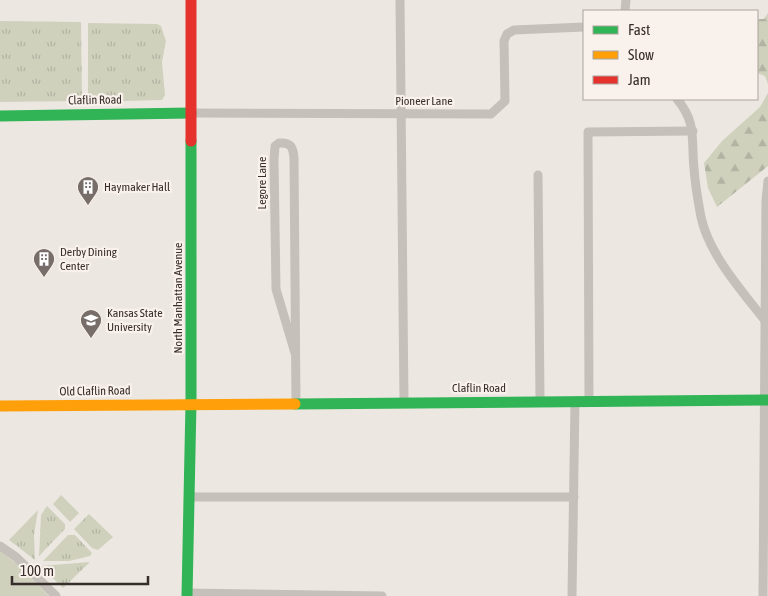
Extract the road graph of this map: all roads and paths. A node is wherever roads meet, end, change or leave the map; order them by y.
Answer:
1 (191, 0) edge
2 (400, 0) edge
3 (583, 27) edge
4 (678, 100) edge
5 (191, 113) junction
6 (402, 114) junction
7 (0, 116) edge
8 (693, 131) junction
9 (538, 175) dead end
10 (768, 182) edge
11 (766, 322) junction
12 (295, 353) junction
13 (767, 400) edge
14 (540, 401) junction
15 (575, 401) junction
16 (589, 401) junction
17 (404, 402) junction
18 (191, 403) junction
19 (296, 403) junction
20 (0, 406) edge
21 (189, 497) junction
22 (574, 497) junction
23 (0, 546) edge
24 (187, 595) edge
25 (56, 596) edge
26 (382, 596) edge
27 (572, 596) edge
28 (763, 596) edge

1 - 5 street, North Manhattan Avenue
2 - 6 street
3 - 6 street, Pioneer Lane
4 - 8 street
5 - 6 street, Pioneer Lane
5 - 7 street, Claflin Road
5 - 18 street, North Manhattan Avenue
6 - 17 street
8 - 11 street
8 - 16 street
9 - 14 street
10 - 11 street
11 - 13 street
12 - 12 street, Legore Lane
12 - 19 street, Legore Lane
13 - 16 street, Claflin Road
13 - 28 street
14 - 15 street, Claflin Road
14 - 17 street, Claflin Road
15 - 16 street, Claflin Road
15 - 22 street
17 - 19 street, Claflin Road
18 - 19 street, Claflin Road
18 - 20 street, Old Claflin Road
18 - 21 street, North Manhattan Avenue
21 - 22 street
21 - 24 street, North Manhattan Avenue
22 - 27 street
23 - 25 street
24 - 26 street

